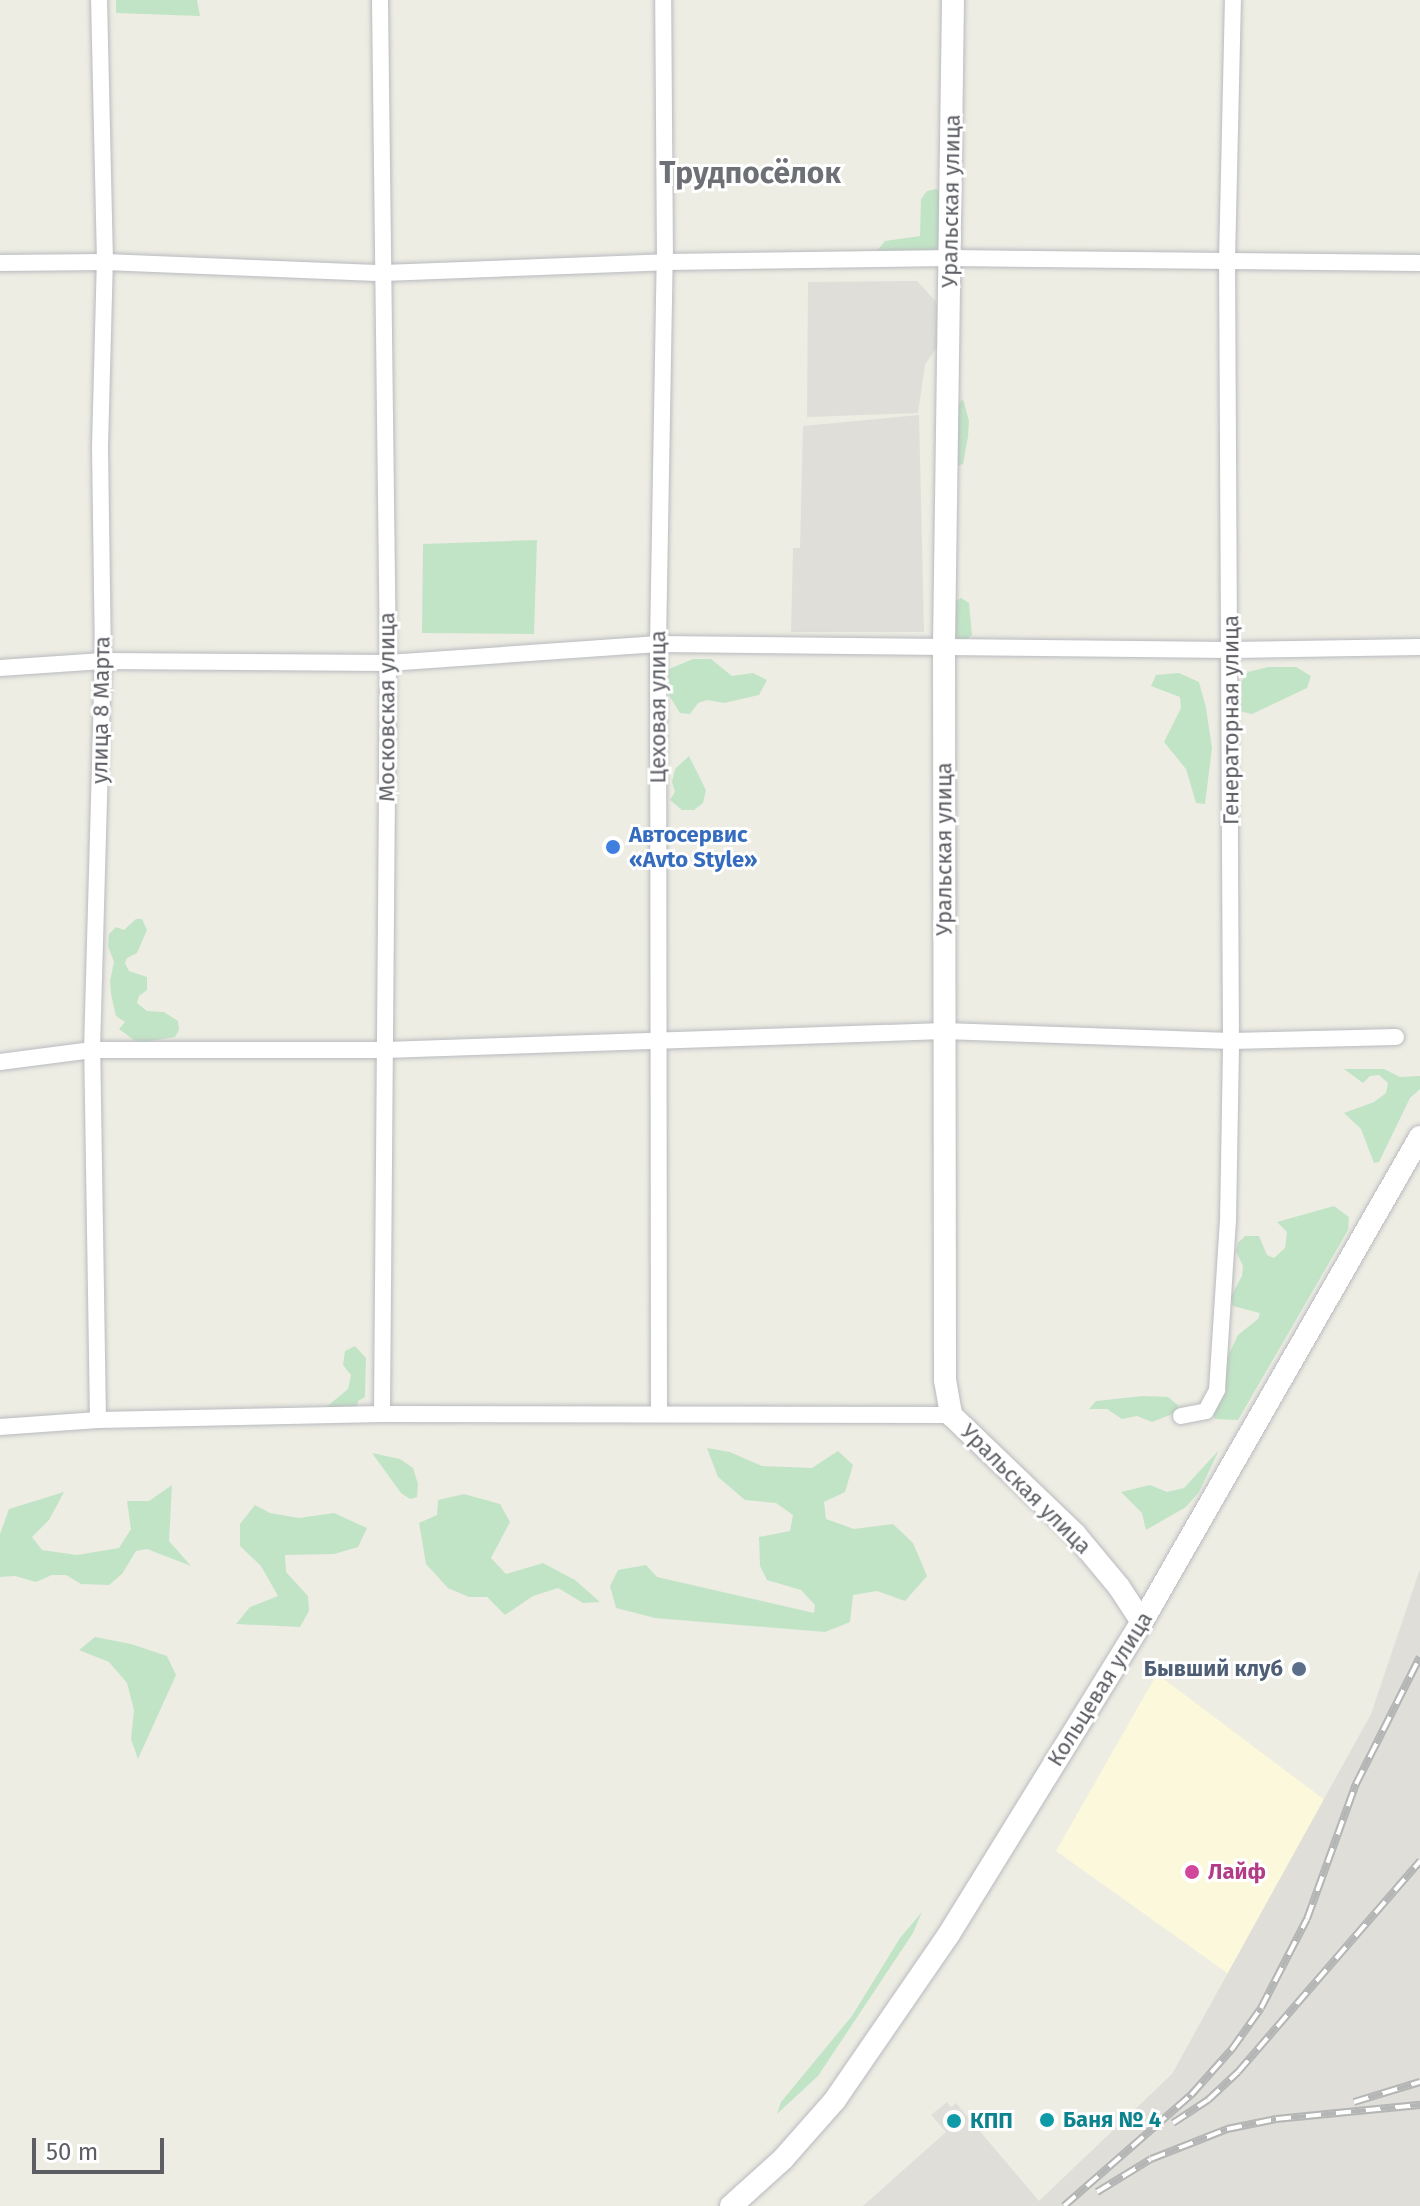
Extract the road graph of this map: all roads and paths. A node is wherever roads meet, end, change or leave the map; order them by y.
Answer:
1 (99, 0) edge
2 (380, 0) edge
3 (663, 0) edge
4 (953, 0) edge
5 (1233, 0) edge
6 (951, 258) junction
7 (1227, 261) junction
8 (105, 262) junction
9 (665, 262) junction
10 (0, 263) edge
11 (1420, 263) edge
12 (383, 273) junction
13 (658, 644) junction
14 (944, 647) junction
15 (1420, 647) edge
16 (1231, 650) junction
17 (103, 661) junction
18 (388, 663) junction
19 (0, 668) edge
20 (944, 1031) junction
21 (1396, 1037) dead end
22 (660, 1039) junction
23 (1231, 1041) junction
24 (92, 1050) junction
25 (385, 1050) junction
26 (0, 1062) edge
27 (1420, 1137) edge
28 (382, 1414) junction
29 (659, 1414) junction
30 (951, 1415) junction
31 (1181, 1416) dead end
32 (98, 1420) junction
33 (0, 1427) edge
34 (1142, 1622) junction
35 (731, 2206) edge

1 - 8 street, улица 8 Марта
2 - 12 street, Московская улица
3 - 9 street, Цеховая улица
4 - 6 street, Уральская улица
5 - 7 street, Генераторная улица
6 - 7 street
6 - 9 street
6 - 14 street, Уральская улица
7 - 11 street
7 - 16 street, Генераторная улица
8 - 10 street
8 - 12 street
8 - 17 street, улица 8 Марта
9 - 12 street
9 - 13 street, Цеховая улица
12 - 18 street, Московская улица
13 - 14 street
13 - 18 street
13 - 22 street, Цеховая улица
14 - 16 street
14 - 20 street, Уральская улица
15 - 16 street
16 - 23 street, Генераторная улица
17 - 18 street
17 - 19 street
17 - 24 street, улица 8 Марта
18 - 25 street, Московская улица
20 - 22 street
20 - 23 street
20 - 30 street, Уральская улица
21 - 23 street
22 - 25 street
22 - 29 street, Цеховая улица
23 - 31 street, Генераторная улица
24 - 25 street
24 - 26 street
24 - 32 street, улица 8 Марта
25 - 28 street, Московская улица
27 - 34 street, Кольцевая улица
28 - 29 street
28 - 32 street
29 - 30 street
30 - 34 street, Уральская улица
32 - 33 street
34 - 35 street, Кольцевая улица

